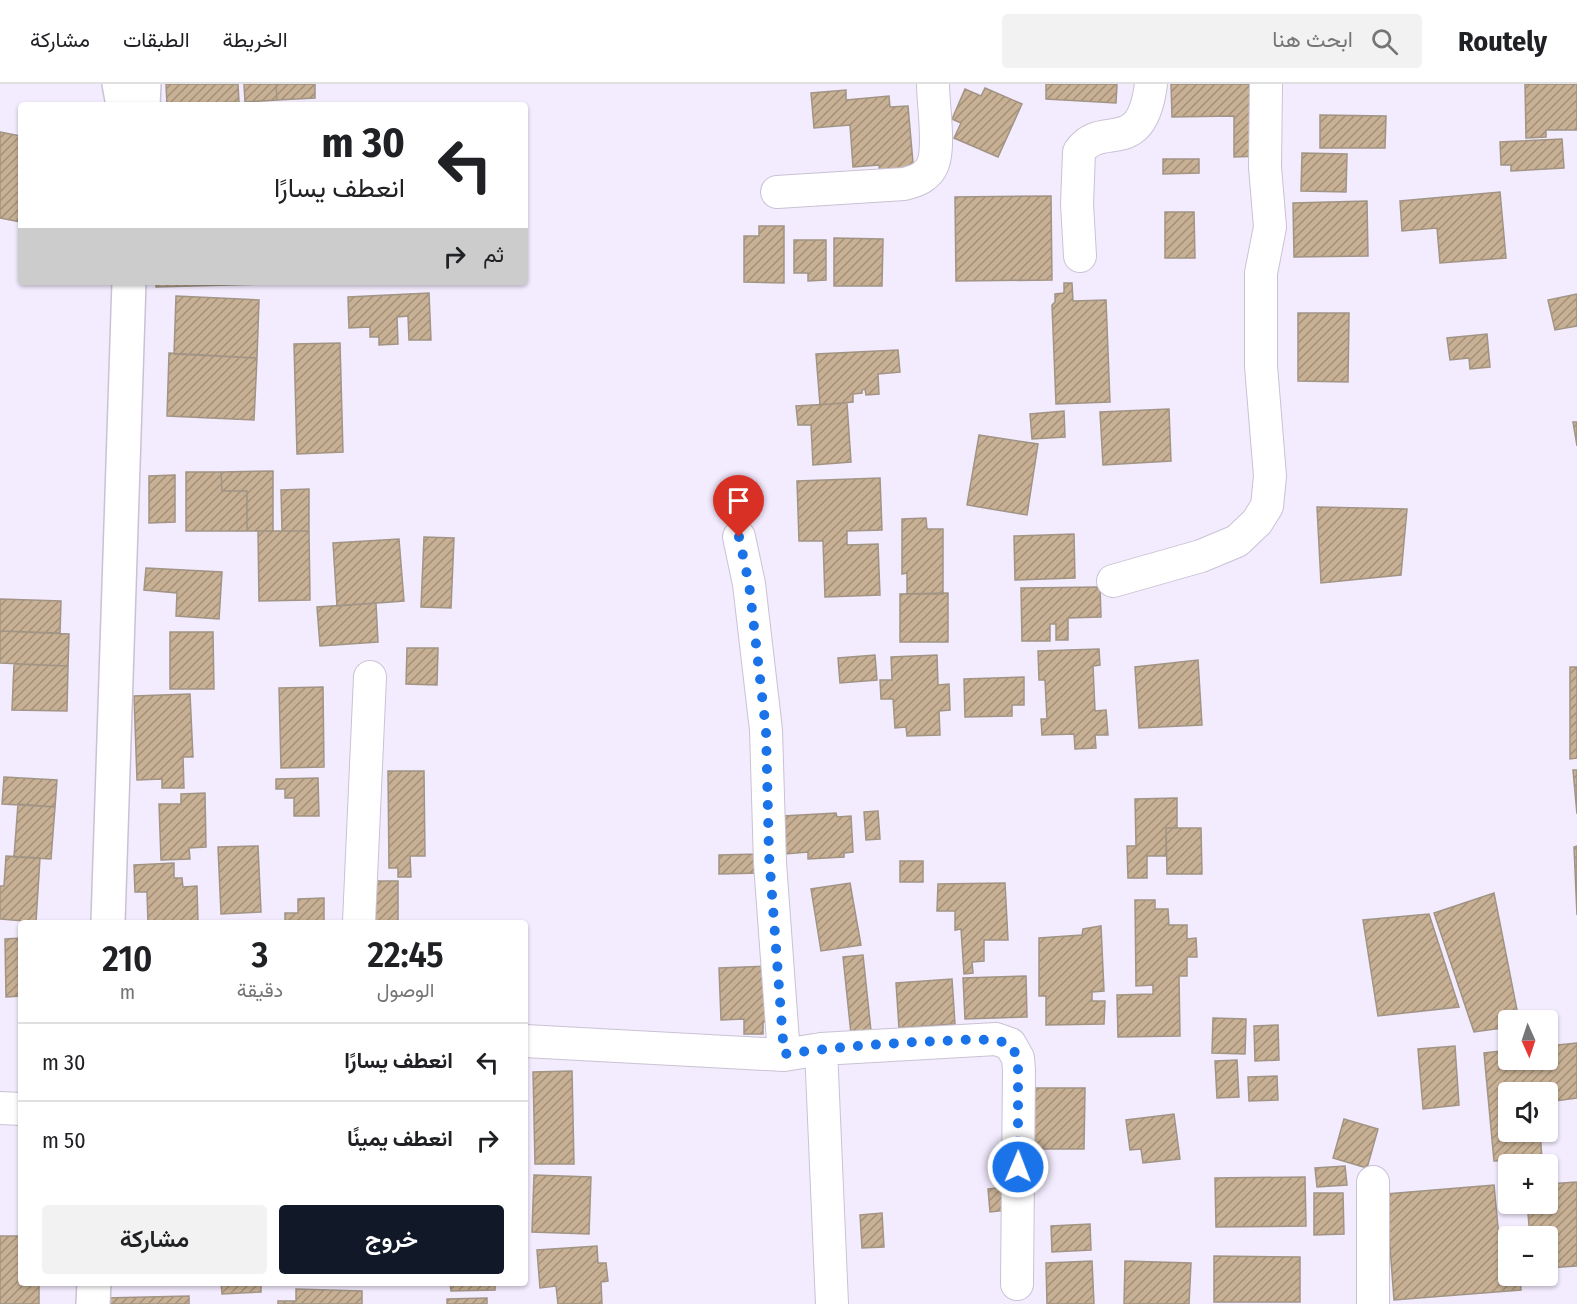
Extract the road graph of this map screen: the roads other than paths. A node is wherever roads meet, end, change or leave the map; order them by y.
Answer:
1 (119, 84) edge
2 (144, 84) edge
3 (933, 84) edge
4 (1151, 84) edge
5 (1266, 84) edge
6 (122, 102) edge
7 (143, 102) edge
8 (777, 192) dead end
9 (1080, 256) dead end
10 (129, 285) edge
11 (739, 537) dead end
12 (1113, 580) dead end
13 (370, 677) dead end
14 (108, 920) edge
15 (359, 920) edge
16 (528, 1041) edge
17 (821, 1049) junction
18 (784, 1054) junction
19 (0, 1108) edge
20 (18, 1108) edge
21 (1373, 1182) dead end
22 (1017, 1284) dead end
23 (94, 1286) edge
24 (93, 1304) edge
25 (832, 1304) edge
26 (1373, 1304) edge

1 - 6 street
2 - 7 street
3 - 8 street
4 - 9 street
5 - 12 street
10 - 14 street
11 - 18 street
13 - 15 street
16 - 18 street
17 - 18 street
17 - 22 street
17 - 25 street
19 - 20 street
21 - 26 street
23 - 24 street

